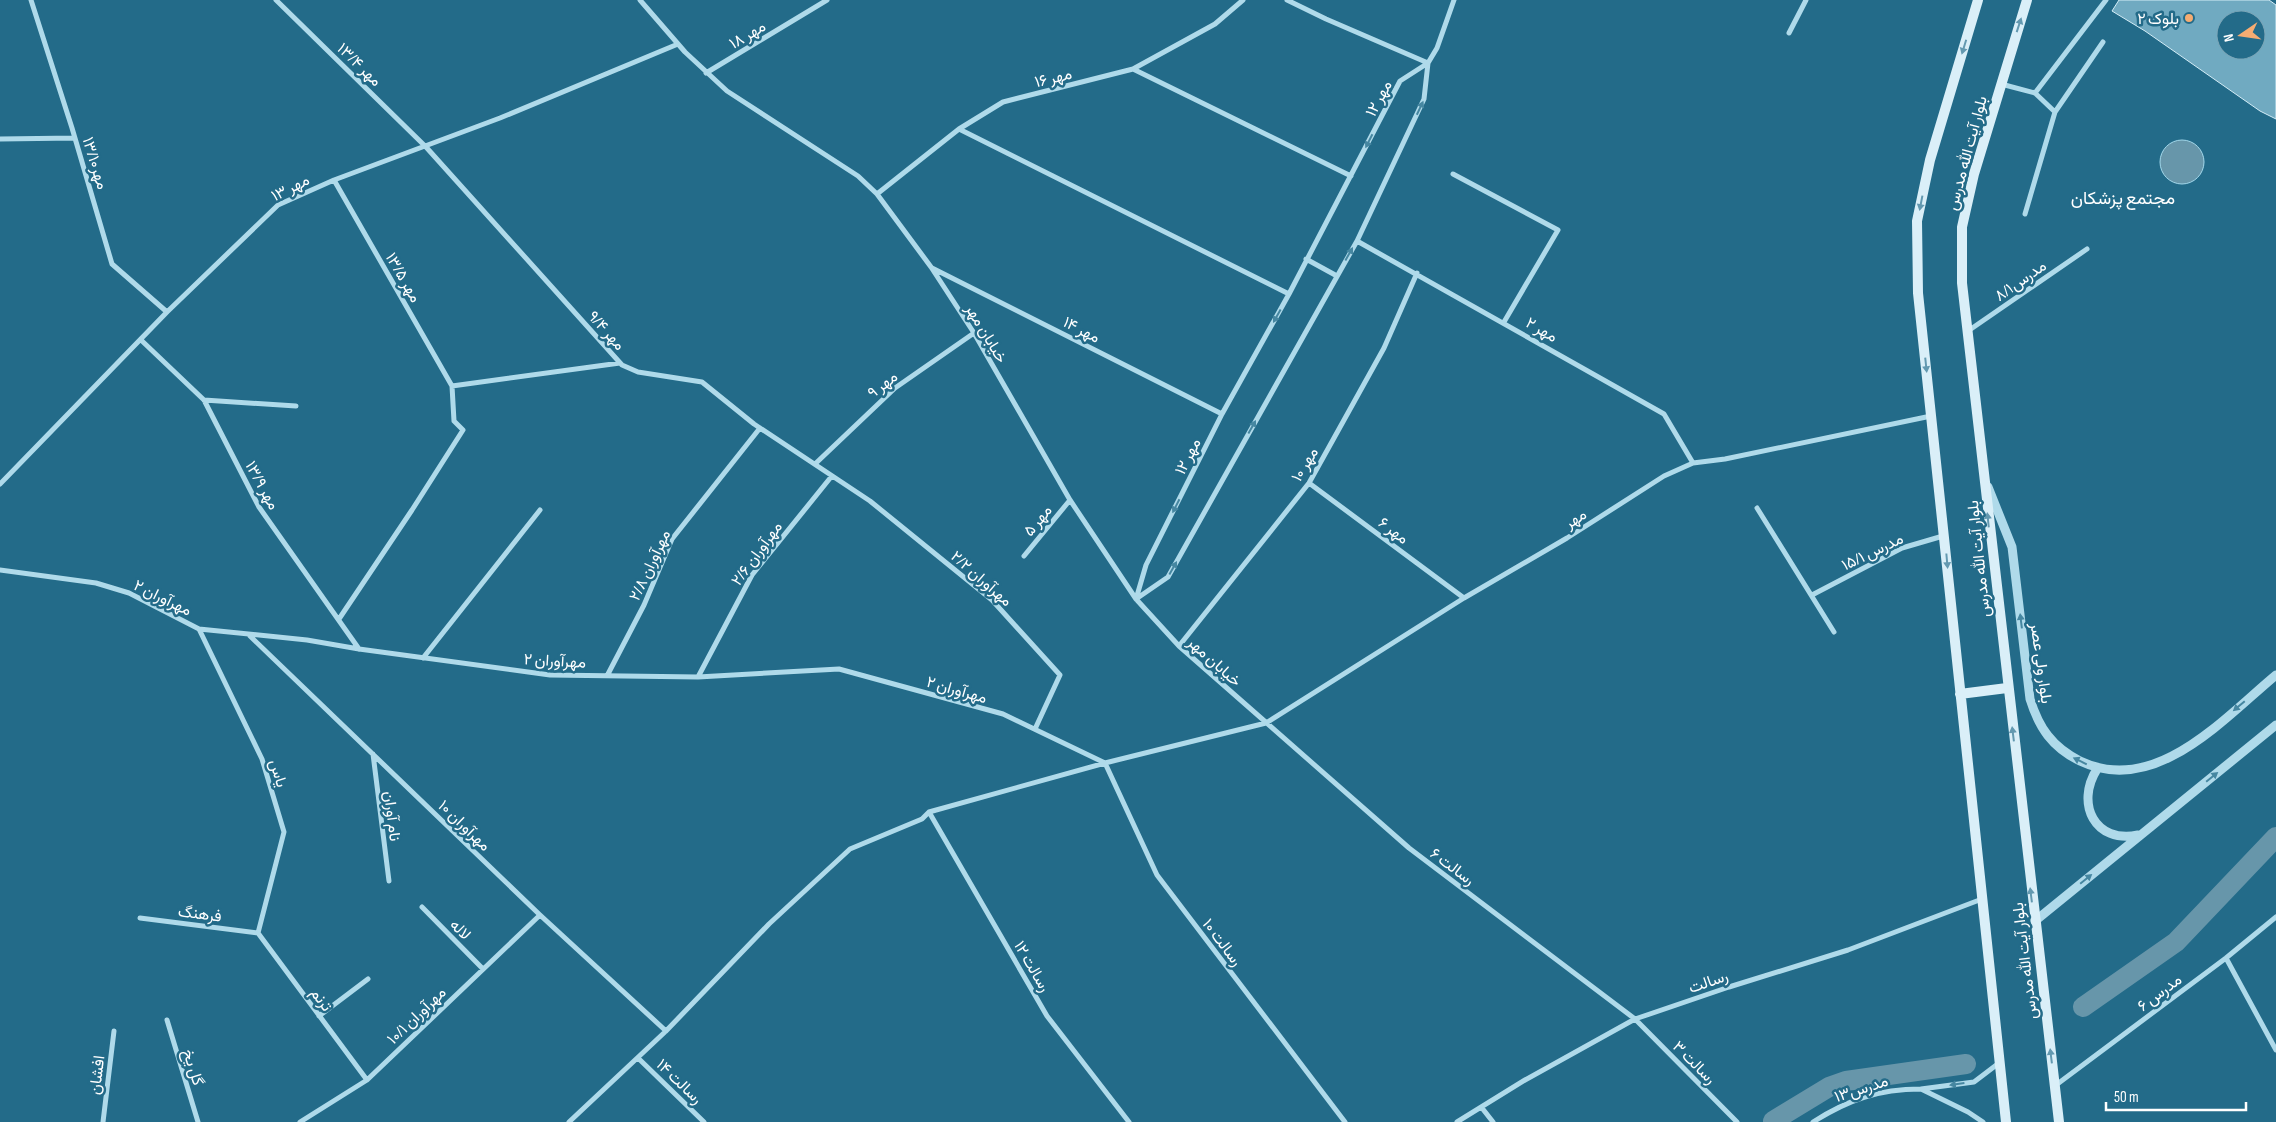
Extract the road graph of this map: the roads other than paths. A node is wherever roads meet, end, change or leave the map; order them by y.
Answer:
1 (31, 0) edge
2 (276, 0) edge
3 (640, 0) edge
4 (827, 0) edge
5 (1243, 0) edge
6 (1287, 0) edge
7 (1454, 0) edge
8 (1806, 0) edge
9 (1978, 0) edge
10 (2027, 0) edge
11 (2106, 0) edge
12 (1789, 33) dead end
13 (2104, 42) dead end
14 (678, 44) junction
15 (1428, 63) junction
16 (1133, 69) junction
17 (706, 73) junction
18 (2001, 84) junction
19 (2035, 93) junction
20 (2055, 112) junction
21 (959, 129) junction
22 (75, 138) junction
23 (0, 139) edge
24 (426, 147) junction
25 (1453, 174) dead end
26 (1351, 176) junction
27 (334, 180) junction
28 (877, 194) junction
29 (2025, 214) dead end
30 (1357, 241) junction
31 (2087, 249) dead end
32 (1306, 260) junction
33 (931, 267) junction
34 (1417, 273) junction
35 (1337, 276) junction
36 (1289, 294) junction
37 (167, 312) junction
38 (1504, 322) junction
39 (1967, 332) junction
40 (974, 333) junction
41 (141, 340) junction
42 (620, 363) junction
43 (452, 386) junction
44 (204, 400) junction
45 (296, 406) dead end
46 (1222, 414) junction
47 (1931, 416) junction
48 (760, 428) junction
49 (1693, 463) junction
50 (815, 464) junction
51 (1983, 476) junction
52 (831, 477) junction
53 (1309, 483) junction
54 (0, 484) edge
55 (1070, 500) junction
56 (1757, 508) dead end
57 (540, 510) dead end
58 (1945, 535) junction
59 (1024, 556) dead end
60 (0, 570) edge
61 (1812, 596) junction
62 (1464, 598) junction
63 (1136, 599) junction
64 (339, 619) junction
65 (199, 629) junction
66 (1834, 632) dead end
67 (250, 636) junction
68 (1179, 646) junction
69 (359, 649) junction
70 (424, 658) junction
71 (608, 674) junction
72 (2276, 675) edge
73 (698, 677) junction
74 (2007, 688) junction
75 (1960, 694) junction
76 (1266, 723) junction
77 (2276, 725) edge
78 (1035, 729) junction
79 (373, 754) junction
80 (1105, 762) junction
81 (2097, 769) junction
82 (929, 812) junction
83 (2141, 834) junction
84 (388, 881) dead end
85 (1982, 899) junction
86 (422, 907) dead end
87 (540, 915) junction
88 (2276, 917) edge
89 (140, 918) dead end
90 (2034, 921) junction
91 (258, 933) junction
92 (2226, 958) junction
93 (483, 969) junction
94 (368, 979) dead end
95 (320, 1016) junction
96 (1635, 1019) junction
97 (167, 1020) dead end
98 (114, 1031) dead end
99 (666, 1031) junction
100 (2276, 1050) edge
101 (638, 1058) junction
102 (1999, 1062) junction
103 (367, 1080) junction
104 (2055, 1085) junction
105 (1921, 1089) junction
106 (1482, 1108) junction
107 (103, 1122) edge
108 (198, 1122) edge
109 (300, 1122) edge
110 (569, 1122) edge
111 (704, 1122) edge
112 (1129, 1122) edge
113 (1345, 1122) edge
114 (1457, 1122) edge
115 (1493, 1122) edge
116 (1737, 1122) edge
117 (1812, 1122) edge
118 (1983, 1122) edge
119 (2006, 1122) edge
120 (2059, 1122) edge

1 - 22 street, مهر۱۳/۱۰
2 - 24 street, مهر ۱۳/۴
3 - 14 street, خیابان مهر
4 - 17 street, مهر ۱۸
5 - 16 street, مهر ۱۶
6 - 15 street
7 - 15 street
8 - 12 street
9 -> 47 main road, بلوار آیت الله مدرس
18 -> 10 main road, بلوار آیت الله مدرس
11 - 19 street
13 - 20 street
14 - 17 street, خیابان مهر
14 - 24 street, مهر ۱۳
15 -> 26 street, مهر ۱۲
30 -> 15 street
16 - 21 street, مهر ۱۶
16 - 26 street
17 - 28 street, خیابان مهر
18 - 19 street
18 - 39 main road, بلوار آیت الله مدرس
19 - 20 street
20 - 29 street
21 - 28 street, مهر ۱۶
21 - 36 street
22 - 23 street
22 - 37 street, مهر۱۳/۱۰
24 - 27 street, مهر ۱۳
24 - 42 street, مهر ۹/۴
25 - 38 street
26 - 32 street, مهر ۱۲
27 - 37 street, مهر ۱۳
27 - 43 street, مهر ۱۳/۵
28 - 33 street, خیابان مهر
30 - 34 street, مهر ۲
35 -> 30 street
31 - 39 street, مدرس۸/۱
32 - 35 street
32 - 36 street, مهر ۱۲
33 - 40 street, خیابان مهر
33 - 46 street, مهر ۱۴
34 - 38 street, مهر ۲
34 - 53 street, مهر ۱۰
63 -> 35 street
36 -> 46 street, مهر ۱۲
37 - 41 street, مهر ۱۳
38 - 49 street, مهر ۲
39 - 51 main road, بلوار آیت الله مدرس
40 - 50 street, مهر ۹
40 - 55 street, خیابان مهر
41 - 44 street, مهر ۱۳/۹
41 - 54 street, مهر ۱۳
42 - 43 street
42 - 48 street, مهر ۹/۴
43 - 64 street
44 - 45 street
44 - 64 street, مهر ۱۳/۹
46 -> 63 street, مهر ۱۲
47 - 49 street, مهر
47 - 58 main road, بلوار آیت الله مدرس
48 - 50 street, مهر ۹/۴
48 - 71 street, مهرآوران ۲/۸
49 - 62 street, مهر
50 - 52 street, مهر ۹/۴
74 -> 51 main road, بلوار آیت الله مدرس
81 -> 51 street, بلوار ولی عصر
52 - 73 street, مهرآوران ۲/۶
52 - 78 street, مهرآوران ۲/۲
53 - 62 street, مهر ۶
53 - 68 street, مهر ۱۰
55 - 59 street, مهر ۵
55 - 63 street, خیابان مهر
56 - 61 street
57 - 70 street
58 - 61 street, مدرس ۱۵/۱
58 -> 75 main road, بلوار آیت الله مدرس
60 - 65 street, مهرآوران ۲
61 - 66 street
62 - 76 street, مهر
63 - 68 street, خیابان مهر
64 - 69 street, مهر ۱۳/۹
65 - 67 street, مهرآوران ۲
65 - 91 street, یاس
67 - 69 street, مهرآوران ۲
67 - 79 street, مهرآوران ۱۰
68 - 76 street, خیابان مهر
69 - 70 street, مهرآوران ۲
70 - 71 street, مهرآوران ۲
71 - 73 street, مهرآوران ۲
72 -> 81 street, بلوار ولی عصر
73 - 78 street, مهرآوران ۲
74 - 75 main road
90 -> 74 main road, بلوار آیت الله مدرس
75 - 85 main road, بلوار آیت الله مدرس
76 - 80 street, مهر
76 - 96 street, رسالت ۶
83 -> 77 street
78 - 80 street, مهرآوران ۲
79 - 84 street, نام آوران
79 - 87 street, مهرآوران ۱۰
80 - 82 street, مهر
80 - 113 street, رسالت ۱۰
81 - 83 street
82 - 99 street, مهر
82 - 112 street, رسالت ۱۲
90 -> 83 street
85 - 96 street, رسالت
85 - 102 main road, بلوار آیت الله مدرس
86 - 93 street, لاله
87 - 93 street, مهرآوران ۱۰/۱
87 - 99 street, مهرآوران ۱۰
88 - 92 street, مدرس ۶
89 - 91 street, فرهنگ
104 -> 90 main road, بلوار آیت الله مدرس
91 - 95 street, ترنم
92 - 100 street
92 - 104 street, مدرس ۶
93 - 103 street, مهرآوران ۱۰/۱
94 - 95 street
95 - 103 street, ترنم
96 - 106 street, رسالت
96 - 116 street, رسالت ۳
97 - 108 street, گل یخ
98 - 107 street, افشان
99 - 101 street, مهر
101 - 110 street, مهر
101 - 111 street, رسالت ۱۴
102 -> 105 street, مدرس۱۳
102 - 119 main road, بلوار آیت الله مدرس
103 - 109 street, مهرآوران ۱۰/۱
104 - 120 main road, بلوار آیت الله مدرس
105 - 117 street, مدرس۱۳
105 - 118 street, مدرس۱۳
106 - 114 street, رسالت
106 - 115 street

